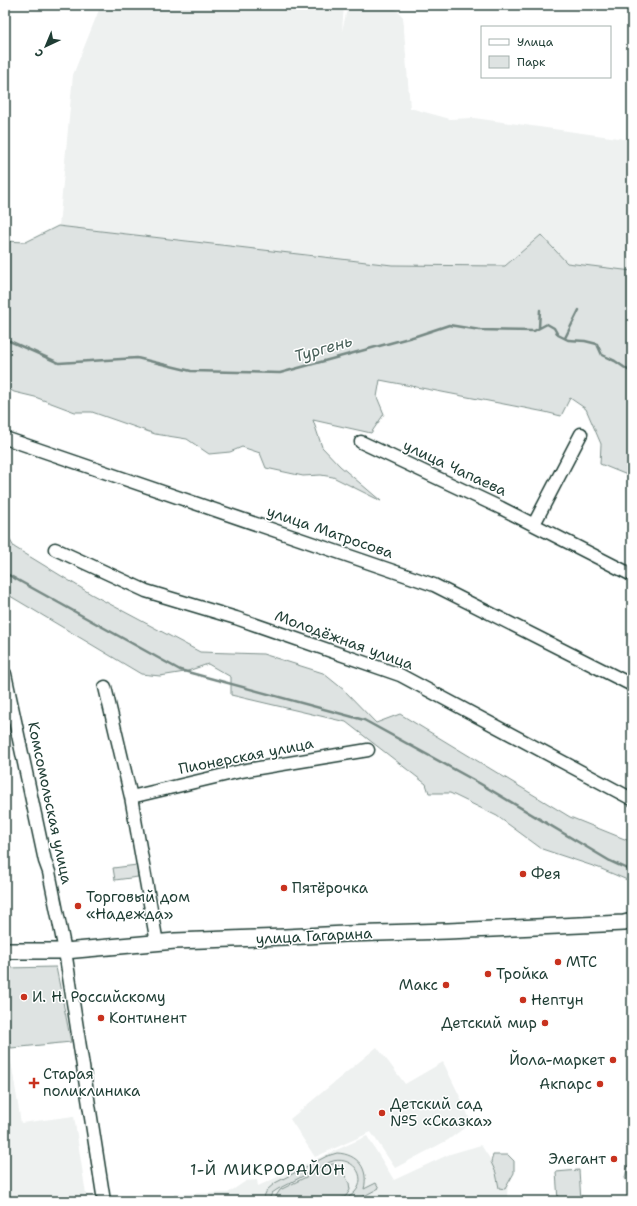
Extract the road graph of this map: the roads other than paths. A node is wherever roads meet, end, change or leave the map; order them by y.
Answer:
1 (581, 434) dead end
2 (5, 438) edge
3 (361, 442) dead end
4 (534, 524) junction
5 (55, 548) dead end
6 (632, 575) edge
7 (5, 674) edge
8 (632, 685) edge
9 (106, 688) dead end
10 (368, 750) dead end
11 (131, 797) junction
12 (632, 799) edge
13 (629, 923) edge
14 (157, 943) junction
15 (5, 951) edge
16 (65, 951) junction
17 (104, 1201) edge

1 - 4 street
2 - 8 street, улица Матросова
3 - 4 street, улица Чапаева
4 - 6 street, улица Чапаева
5 - 12 street, Молодёжная улица
7 - 16 street, Комсомольская улица
9 - 11 street
10 - 11 street, Пионерская улица
11 - 14 street
13 - 14 main road, улица Гагарина
14 - 16 main road, улица Гагарина
15 - 16 main road, улица Гагарина
16 - 17 street, Комсомольская улица

